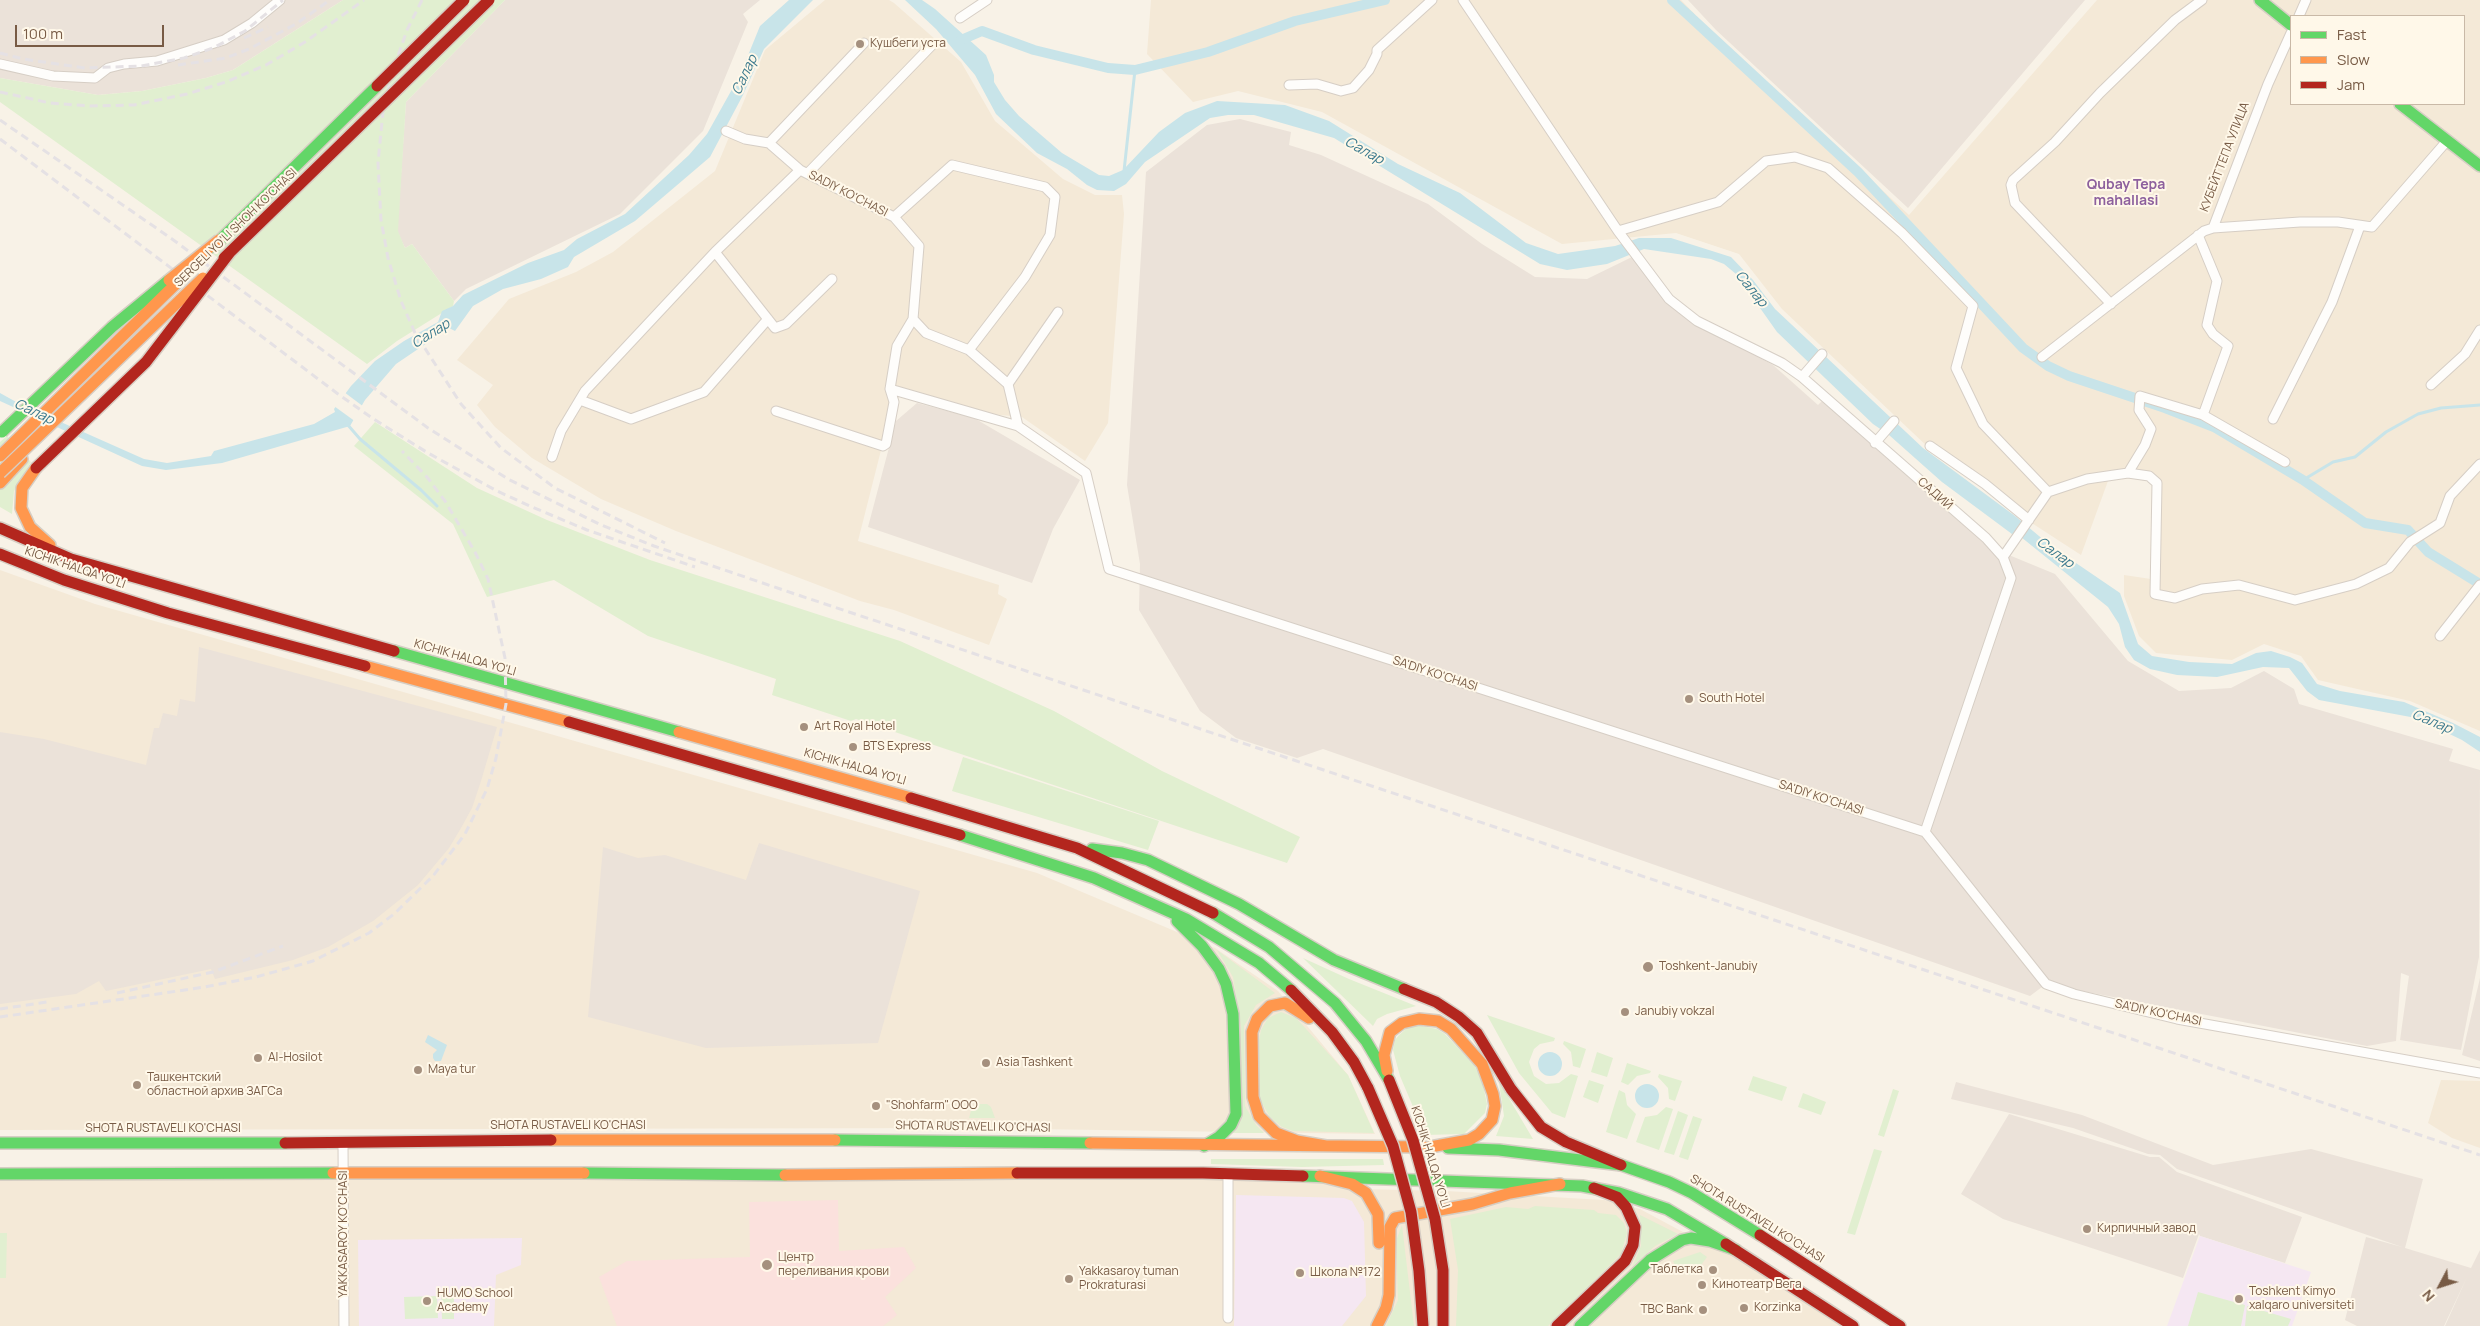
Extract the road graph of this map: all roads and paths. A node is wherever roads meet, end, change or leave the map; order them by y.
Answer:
1 (280, 0) edge
2 (464, 0) edge
3 (488, 0) edge
4 (987, 0) edge
5 (1432, 0) edge
6 (1464, 0) edge
7 (2202, 0) edge
8 (2260, 0) edge
9 (2306, 0) edge
10 (2299, 15) edge
11 (960, 18) dead end
12 (2290, 24) edge
13 (2290, 36) edge
14 (864, 43) dead end
15 (933, 44) dead end
16 (0, 64) edge
17 (1289, 86) dead end
18 (2401, 105) edge
19 (726, 131) dead end
20 (2446, 142) junction
21 (769, 143) junction
22 (2480, 166) edge
23 (804, 172) junction
24 (894, 217) junction
25 (2360, 226) junction
26 (2213, 228) junction
27 (1618, 231) junction
28 (2198, 235) junction
29 (219, 240) junction
30 (231, 251) junction
31 (715, 252) junction
32 (832, 279) dead end
33 (2110, 304) junction
34 (1058, 312) dead end
35 (768, 319) junction
36 (913, 319) junction
37 (2480, 330) edge
38 (969, 350) junction
39 (1822, 354) dead end
40 (2042, 357) dead end
41 (1802, 377) junction
42 (1008, 384) junction
43 (2431, 385) dead end
44 (890, 389) junction
45 (580, 400) junction
46 (74, 404) junction
47 (776, 411) dead end
48 (2203, 415) junction
49 (2273, 419) dead end
50 (1894, 420) dead end
51 (1018, 426) junction
52 (1, 433) edge
53 (1875, 443) junction
54 (1930, 446) dead end
55 (0, 456) edge
56 (552, 457) dead end
57 (2285, 462) dead end
58 (2480, 464) edge
59 (0, 473) edge
60 (2128, 473) junction
61 (0, 483) edge
62 (2048, 492) junction
63 (2029, 521) junction
64 (0, 528) edge
65 (0, 554) edge
66 (2003, 557) junction
67 (71, 558) junction
68 (0, 562) edge
69 (31, 568) junction
70 (2479, 586) edge
71 (2440, 636) dead end
72 (385, 650) junction
73 (379, 670) junction
74 (830, 774) junction
75 (824, 796) junction
76 (1925, 832) junction
77 (1077, 848) junction
78 (1162, 907) junction
79 (1340, 1042) junction
80 (2480, 1073) edge
81 (1389, 1080) junction
82 (342, 1142) junction
83 (0, 1143) edge
84 (1204, 1146) junction
85 (1326, 1146) junction
86 (1430, 1147) junction
87 (1621, 1165) junction
88 (343, 1173) junction
89 (0, 1174) edge
90 (1228, 1174) junction
91 (1320, 1176) junction
92 (1560, 1184) junction
93 (1594, 1188) junction
94 (1736, 1250) junction
95 (1228, 1318) dead end
96 (344, 1326) edge
97 (1365, 1326) edge
98 (1377, 1326) edge
99 (1423, 1326) edge
100 (1443, 1326) edge
101 (1557, 1326) edge
102 (1580, 1326) edge
103 (1853, 1326) edge
104 (1900, 1326) edge

1 - 16 street
2 - 29 main road, SERGELI YO‘LI SHOH KO‘CHASI, bridge
3 - 30 main road, SERGELI YO‘LI SHOH KO‘CHASI, bridge
4 - 11 street
5 - 17 street
6 - 27 street, САДИЙ
7 - 33 street
8 - 12 main road
9 - 10 street
13 - 26 street, КУБЕЙТТЕПА УЛИЦА
14 - 21 street
15 - 23 street
18 - 20 main road
19 - 21 street
20 - 22 main road
20 - 25 street
21 - 23 street, SADIY KO'CHASI
23 - 24 street, SADIY KO'CHASI
23 - 31 street, SADIY KO'CHASI
24 - 36 street, SADIY KO'CHASI
24 - 38 street
25 - 26 street
25 - 49 street
26 - 28 street, КУБЕЙТТЕПА УЛИЦА
27 - 41 street, САДИЙ
27 - 62 street
28 - 33 street, КУБЕЙТТЕПА УЛИЦА
28 - 48 street
29 - 52 main road, bridge
29 - 55 main road, SERGELI YO‘LI SHOH KO‘CHASI, bridge
30 - 46 main road, SERGELI YO‘LI SHOH KO‘CHASI, bridge
30 - 67 main road, bridge
31 - 35 street
31 - 45 street, SADIY KO'CHASI
32 - 35 street
33 - 40 street, КУБЕЙТТЕПА УЛИЦА
34 - 42 street
35 - 45 street
36 - 38 street
36 - 44 street
37 - 43 street
38 - 42 street
39 - 41 street
41 - 53 street, САДИЙ
42 - 51 street
44 - 47 street
44 - 51 street
45 - 56 street, SADIY KO'CHASI
46 - 59 main road, SERGELI YO‘LI SHOH KO‘CHASI, bridge
46 - 61 main road, bridge
48 - 57 street
48 - 60 street
50 - 53 street
51 - 76 street, SA'DIY KO'CHASI
53 - 66 street, САДИЙ
54 - 63 street
58 - 60 street
60 - 62 street
62 - 63 street
63 - 66 street
64 - 67 main road, KICHIK HALQA YO'LI
65 - 69 main road, KICHIK HALQA YO'LI
66 - 76 street, САДИЙ
67 - 72 main road, KICHIK HALQA YO'LI
68 - 69 main road
69 - 73 main road, KICHIK HALQA YO'LI
70 - 71 street
72 - 73 main road
72 - 74 main road, KICHIK HALQA YO'LI
73 - 75 main road, KICHIK HALQA YO'LI
74 - 75 main road
74 - 77 main road, KICHIK HALQA YO'LI
75 - 78 main road, KICHIK HALQA YO'LI
76 - 80 street, SA'DIY KO'CHASI
77 - 81 main road, KICHIK HALQA YO'LI
77 - 87 main road
78 - 79 main road, KICHIK HALQA YO'LI
78 - 84 main road
79 - 85 main road
79 - 99 main road, KICHIK HALQA YO'LI, bridge
81 - 86 main road
81 - 100 main road, KICHIK HALQA YO'LI, bridge
82 - 83 main road, SHOTA RUSTAVELI KO'CHASI
82 - 84 main road, SHOTA RUSTAVELI KO'CHASI
82 - 88 street, YAKKASAROY KO'CHASI
84 - 85 main road, SHOTA RUSTAVELI KO'CHASI
85 - 86 main road, SHOTA RUSTAVELI KO'CHASI
86 - 87 main road, SHOTA RUSTAVELI KO'CHASI
87 - 104 main road, SHOTA RUSTAVELI KO'CHASI
88 - 89 main road
88 - 90 main road
88 - 96 street, YAKKASAROY KO'CHASI
90 - 91 main road
90 - 95 street
91 - 92 main road
91 - 97 main road
92 - 93 main road
92 - 98 main road
93 - 94 main road
93 - 101 main road
94 - 102 main road
94 - 103 main road

